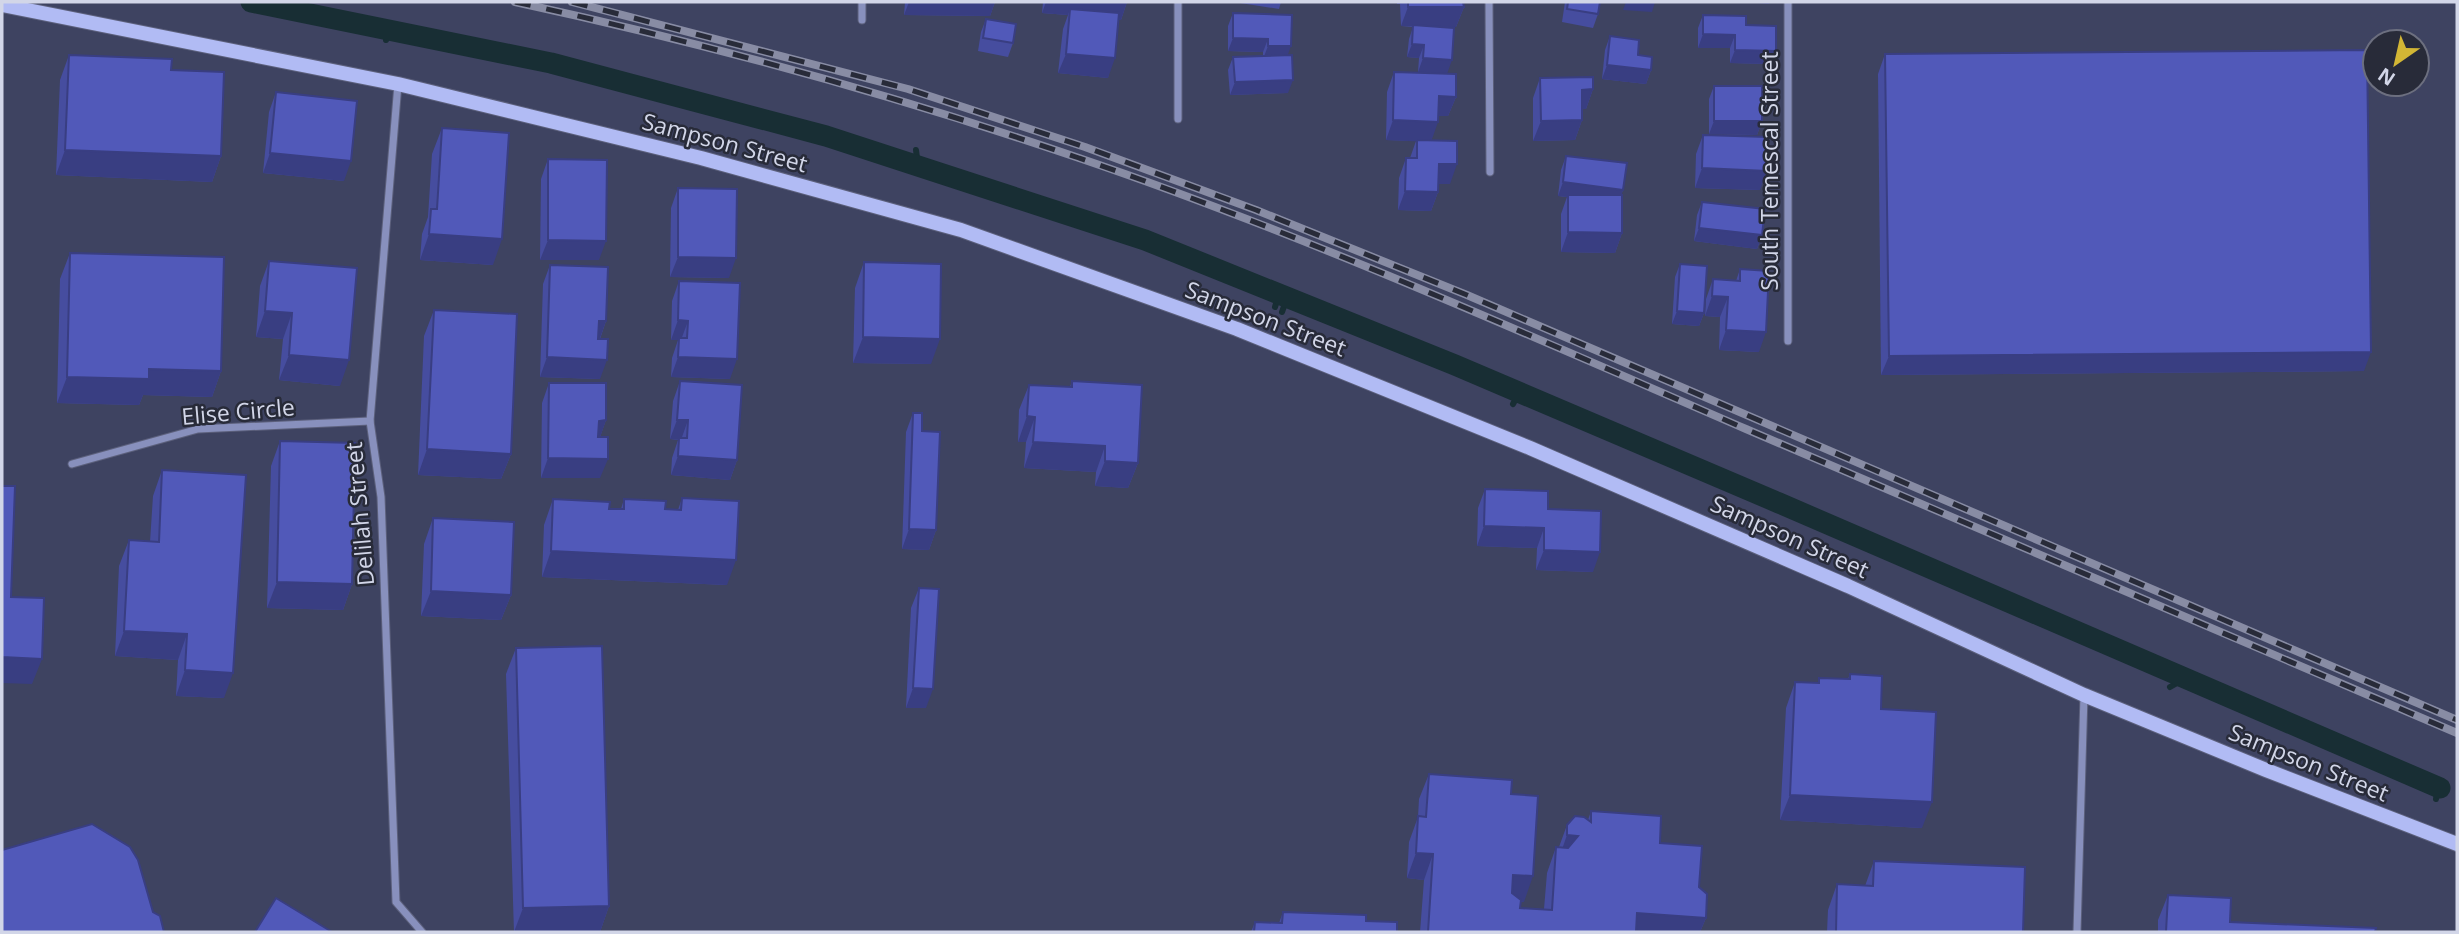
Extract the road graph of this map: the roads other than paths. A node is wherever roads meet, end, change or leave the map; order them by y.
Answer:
1 (862, 2) edge
2 (1178, 2) edge
3 (1489, 2) edge
4 (1788, 2) edge
5 (2, 5) edge
6 (862, 20) dead end
7 (398, 84) junction
8 (1178, 119) dead end
9 (1490, 172) dead end
10 (1788, 341) dead end
11 (370, 421) junction
12 (72, 464) dead end
13 (2084, 695) junction
14 (2457, 844) edge
15 (422, 932) edge
16 (2077, 932) edge

1 - 6 street
2 - 8 street
3 - 9 street
4 - 10 street, South Temescal Street
5 - 7 street, Sampson Street
7 - 11 street, Delilah Street
7 - 13 street, Sampson Street
11 - 12 street, Elise Circle
11 - 15 street, Delilah Street
13 - 14 street, Sampson Street
13 - 16 street

